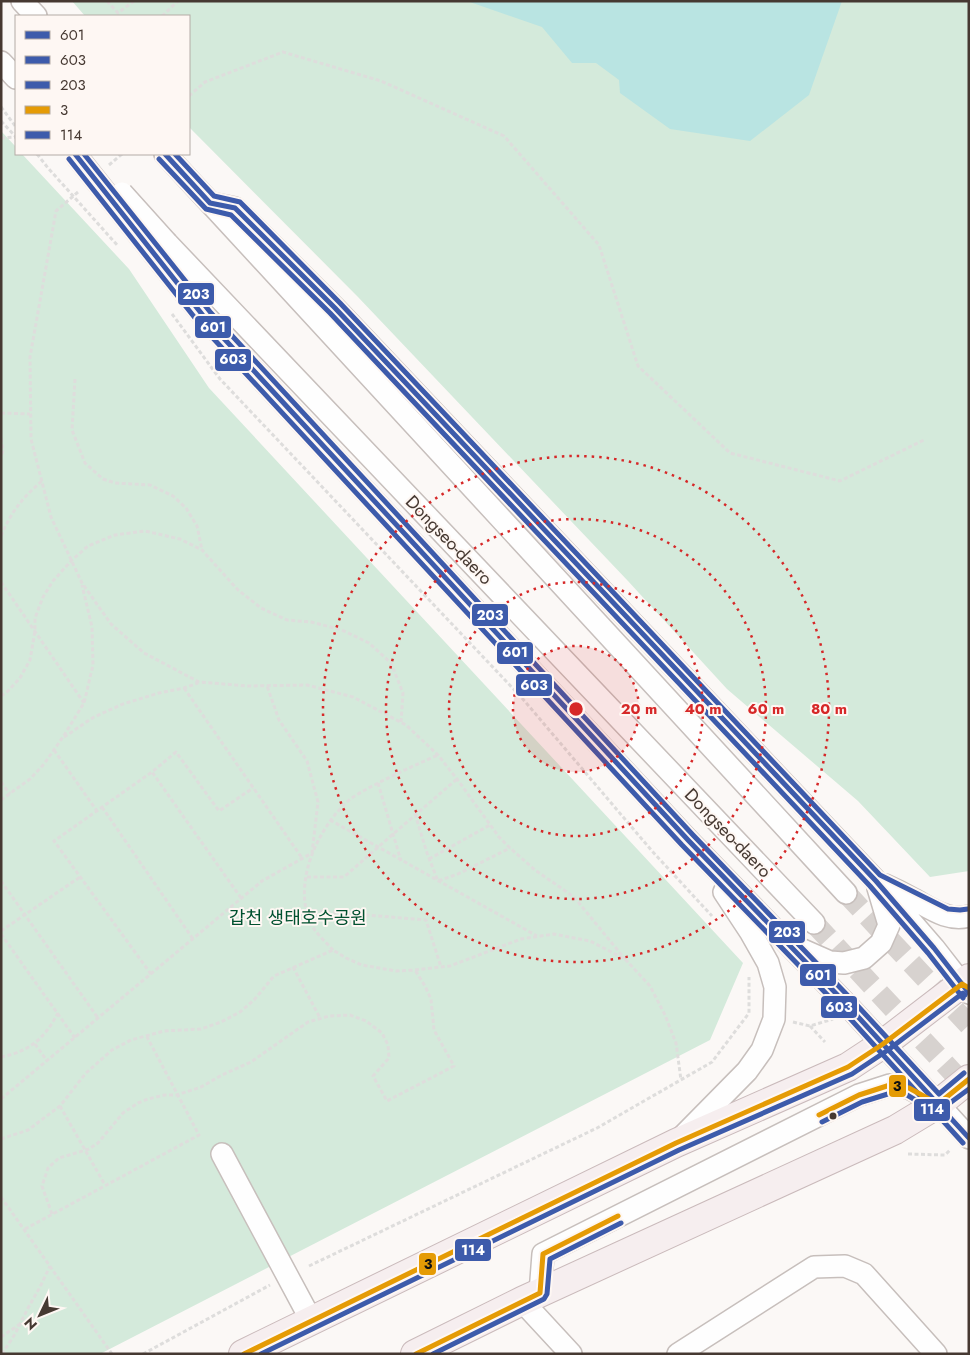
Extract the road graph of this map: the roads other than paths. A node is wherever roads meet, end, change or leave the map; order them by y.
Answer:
1 (22, 1) edge
2 (35, 15) edge
3 (76, 155) edge
4 (88, 155) edge
5 (165, 155) edge
6 (210, 203) junction
7 (161, 249) junction
8 (688, 840) junction
9 (876, 881) junction
10 (846, 893) tunnel mouth
11 (969, 916) edge
12 (814, 924) tunnel mouth
13 (785, 941) junction
14 (967, 985) edge
15 (883, 1044) junction
16 (969, 1079) edge
17 (938, 1104) junction
18 (676, 1143) junction
19 (960, 1143) edge
20 (222, 1154) dead end
21 (531, 1297) junction
22 (311, 1320) junction
23 (243, 1354) edge
24 (415, 1354) edge
25 (570, 1354) edge
26 (678, 1354) edge
27 (936, 1354) edge

1 - 2 street
3 - 7 street, bridge
4 - 7 street, Dongseo-daero, bridge
5 - 6 street
6 - 9 street
6 - 10 street
7 - 8 street
7 - 12 street, Dongseo-daero
8 - 13 street
8 - 18 street
9 - 11 street
9 - 13 street
9 - 14 street
13 - 15 street
14 - 15 main road
15 - 17 street
15 - 18 main road
16 - 17 main road
17 - 19 street
17 - 21 main road
17 - 21 street
18 - 22 main road
20 - 22 street
21 - 24 main road
21 - 25 street
22 - 23 main road
26 - 27 street

